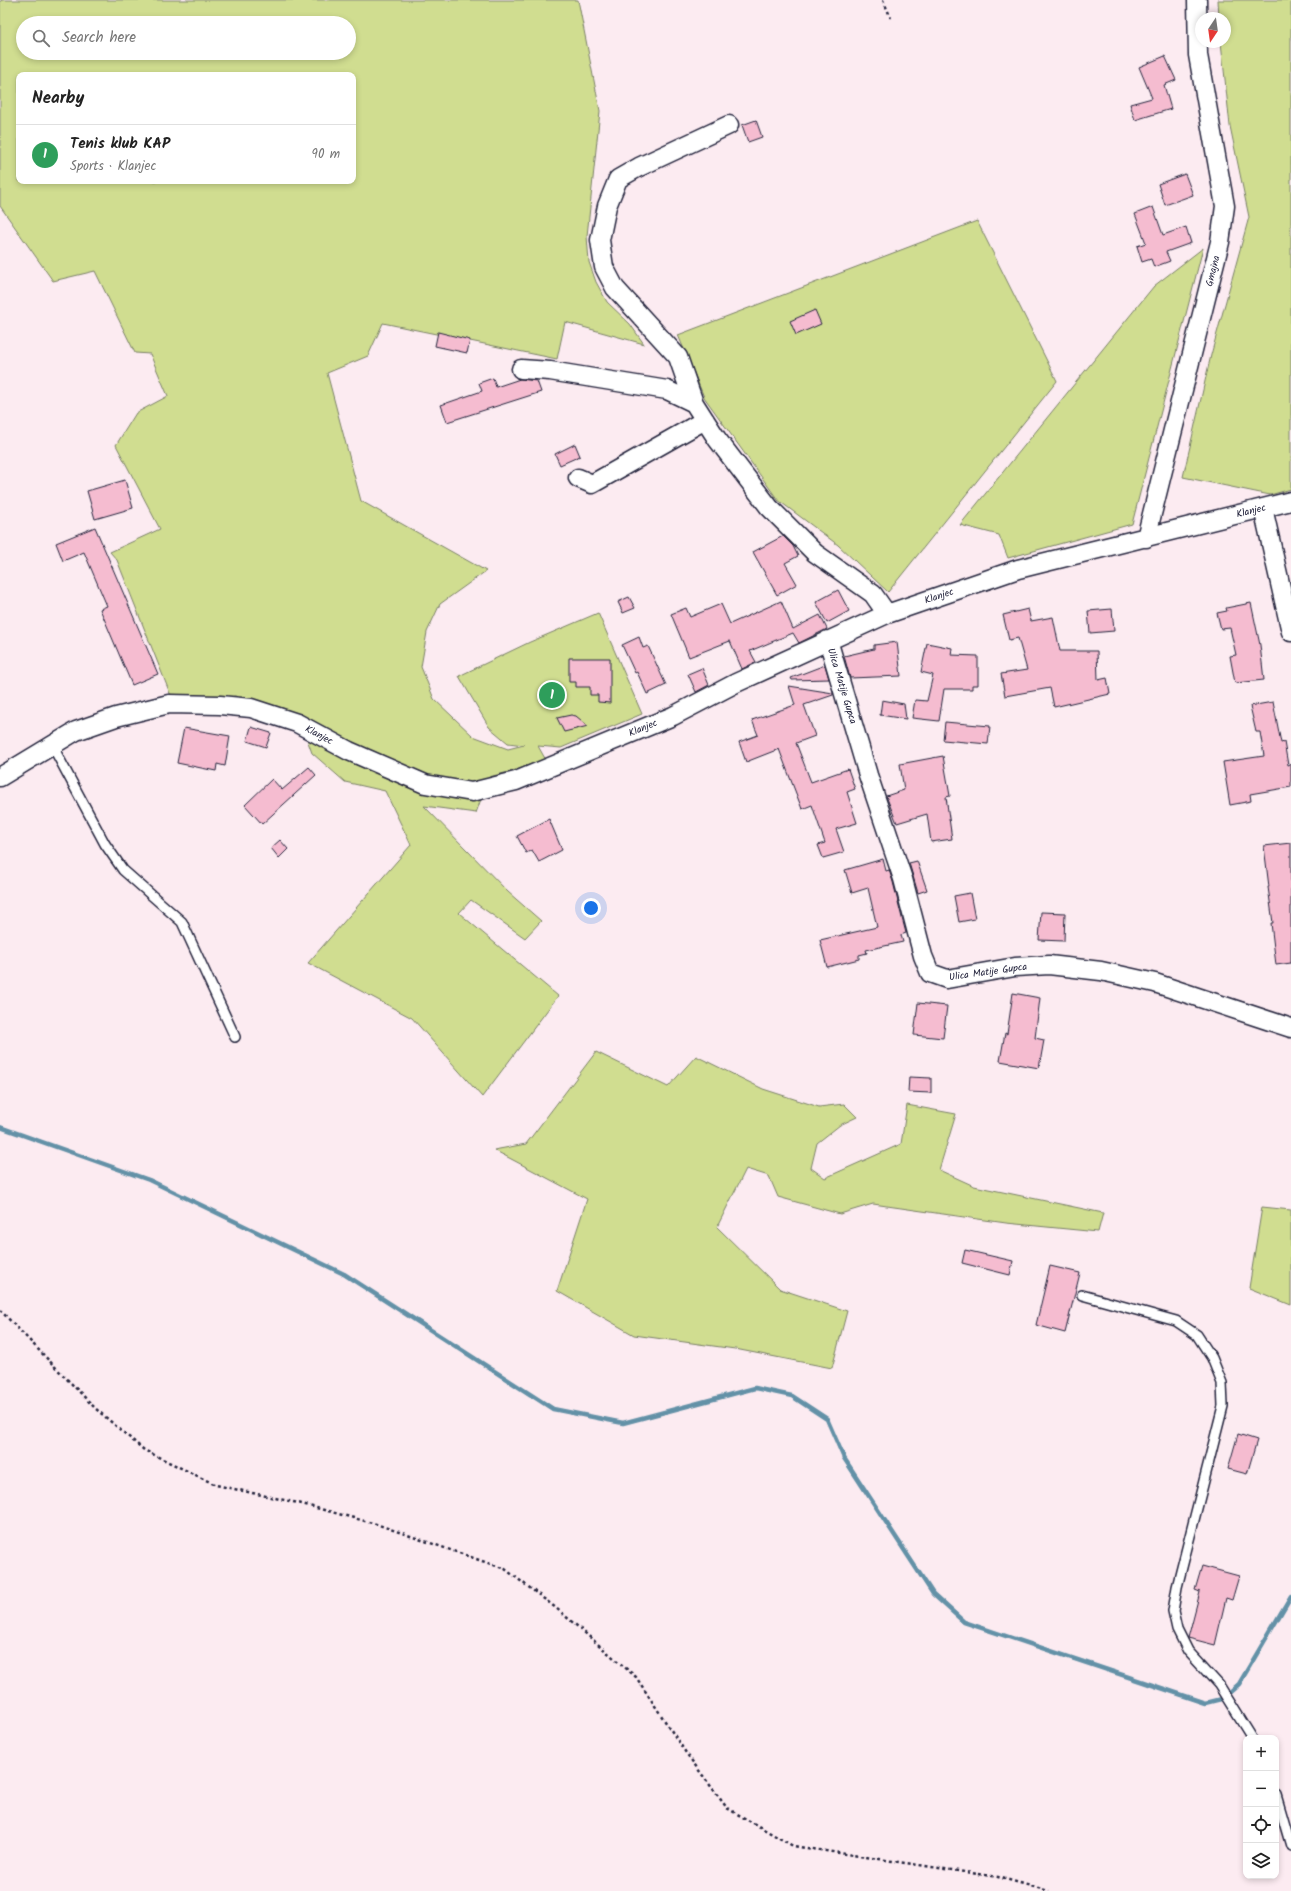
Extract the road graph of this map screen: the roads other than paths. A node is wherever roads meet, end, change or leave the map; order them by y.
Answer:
1 (1197, 0) edge
2 (729, 125) dead end
3 (521, 370) dead end
4 (694, 403) junction
5 (705, 420) junction
6 (578, 478) dead end
7 (1291, 501) edge
8 (1263, 508) junction
9 (1146, 538) junction
10 (887, 614) junction
11 (1291, 632) edge
12 (828, 640) junction
13 (52, 745) junction
14 (0, 777) edge
15 (1291, 1028) edge
16 (235, 1037) dead end
17 (1082, 1294) dead end
18 (1250, 1735) edge
19 (1279, 1805) edge
20 (1291, 1846) edge

1 - 9 street, Gmajna
2 - 4 street
3 - 4 street
4 - 5 street
5 - 6 street
5 - 10 street
7 - 8 street, Klanjec
8 - 9 street, Klanjec
8 - 11 street
9 - 10 street, Klanjec
10 - 12 street, Klanjec
12 - 13 street, Klanjec
12 - 15 street, Ulica Matije Gupca
13 - 14 street, Klanjec
13 - 16 lane
17 - 18 lane
19 - 20 lane

